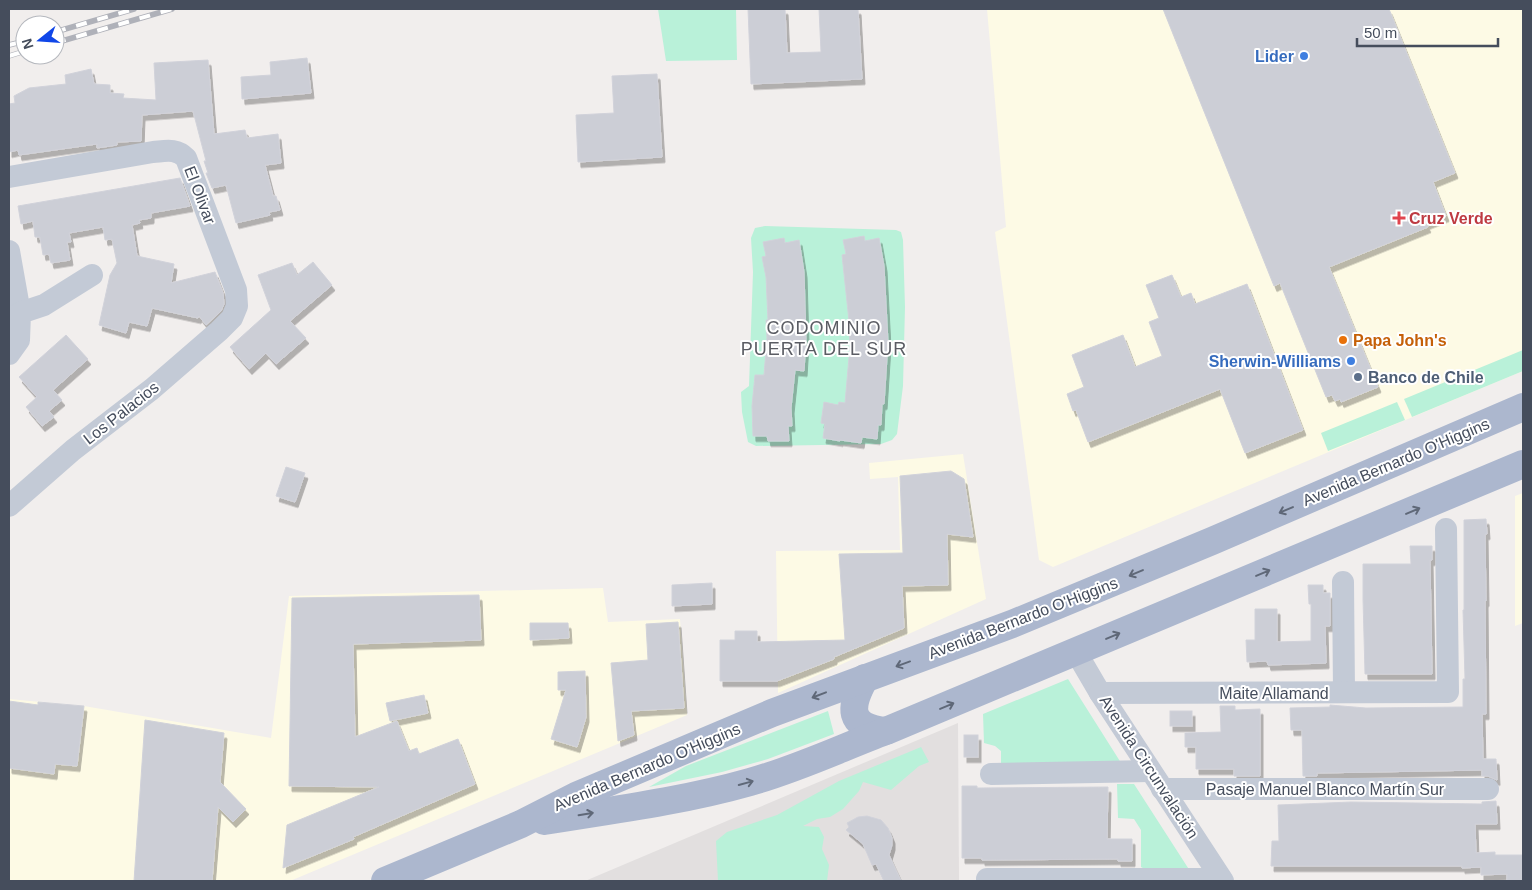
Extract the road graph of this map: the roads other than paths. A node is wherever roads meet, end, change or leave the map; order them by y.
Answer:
1 (9, 177) edge
2 (9, 251) edge
3 (92, 275) dead end
4 (20, 313) junction
5 (232, 318) joint
6 (9, 354) edge
7 (1523, 407) edge
8 (1523, 464) edge
9 (9, 506) edge
10 (1446, 529) dead end
11 (1343, 582) dead end
12 (1076, 652) junction
13 (865, 678) junction
14 (1344, 692) junction
15 (1100, 693) junction
16 (886, 731) junction
17 (991, 774) dead end
18 (1156, 780) junction
19 (1488, 789) dead end
20 (521, 824) junction
21 (987, 879) dead end
22 (1222, 880) edge
23 (385, 881) edge

1 - 5 street, El Olivar
2 - 4 street
3 - 4 street
4 - 6 street
5 - 9 street, Los Palacios
7 -> 13 main road, Avenida Bernardo O'Higgins
12 -> 8 main road, Avenida Bernardo O'Higgins
10 - 14 street, Maite Allamand
11 - 14 street
12 - 15 street, Avenida Circunvalación
16 -> 12 main road, Avenida Bernardo O'Higgins
13 - 16 main road
13 -> 20 main road, Avenida Bernardo O'Higgins
14 - 15 street, Maite Allamand
15 - 18 street, Avenida Circunvalación
20 -> 16 main road, Avenida Bernardo O'Higgins
17 - 18 street, Pasaje Manuel Blanco Martín Sur
18 - 19 street, Pasaje Manuel Blanco Martín Sur
18 - 22 street, Avenida Circunvalación
20 - 23 main road, Avenida Bernardo O'Higgins
21 - 22 street

